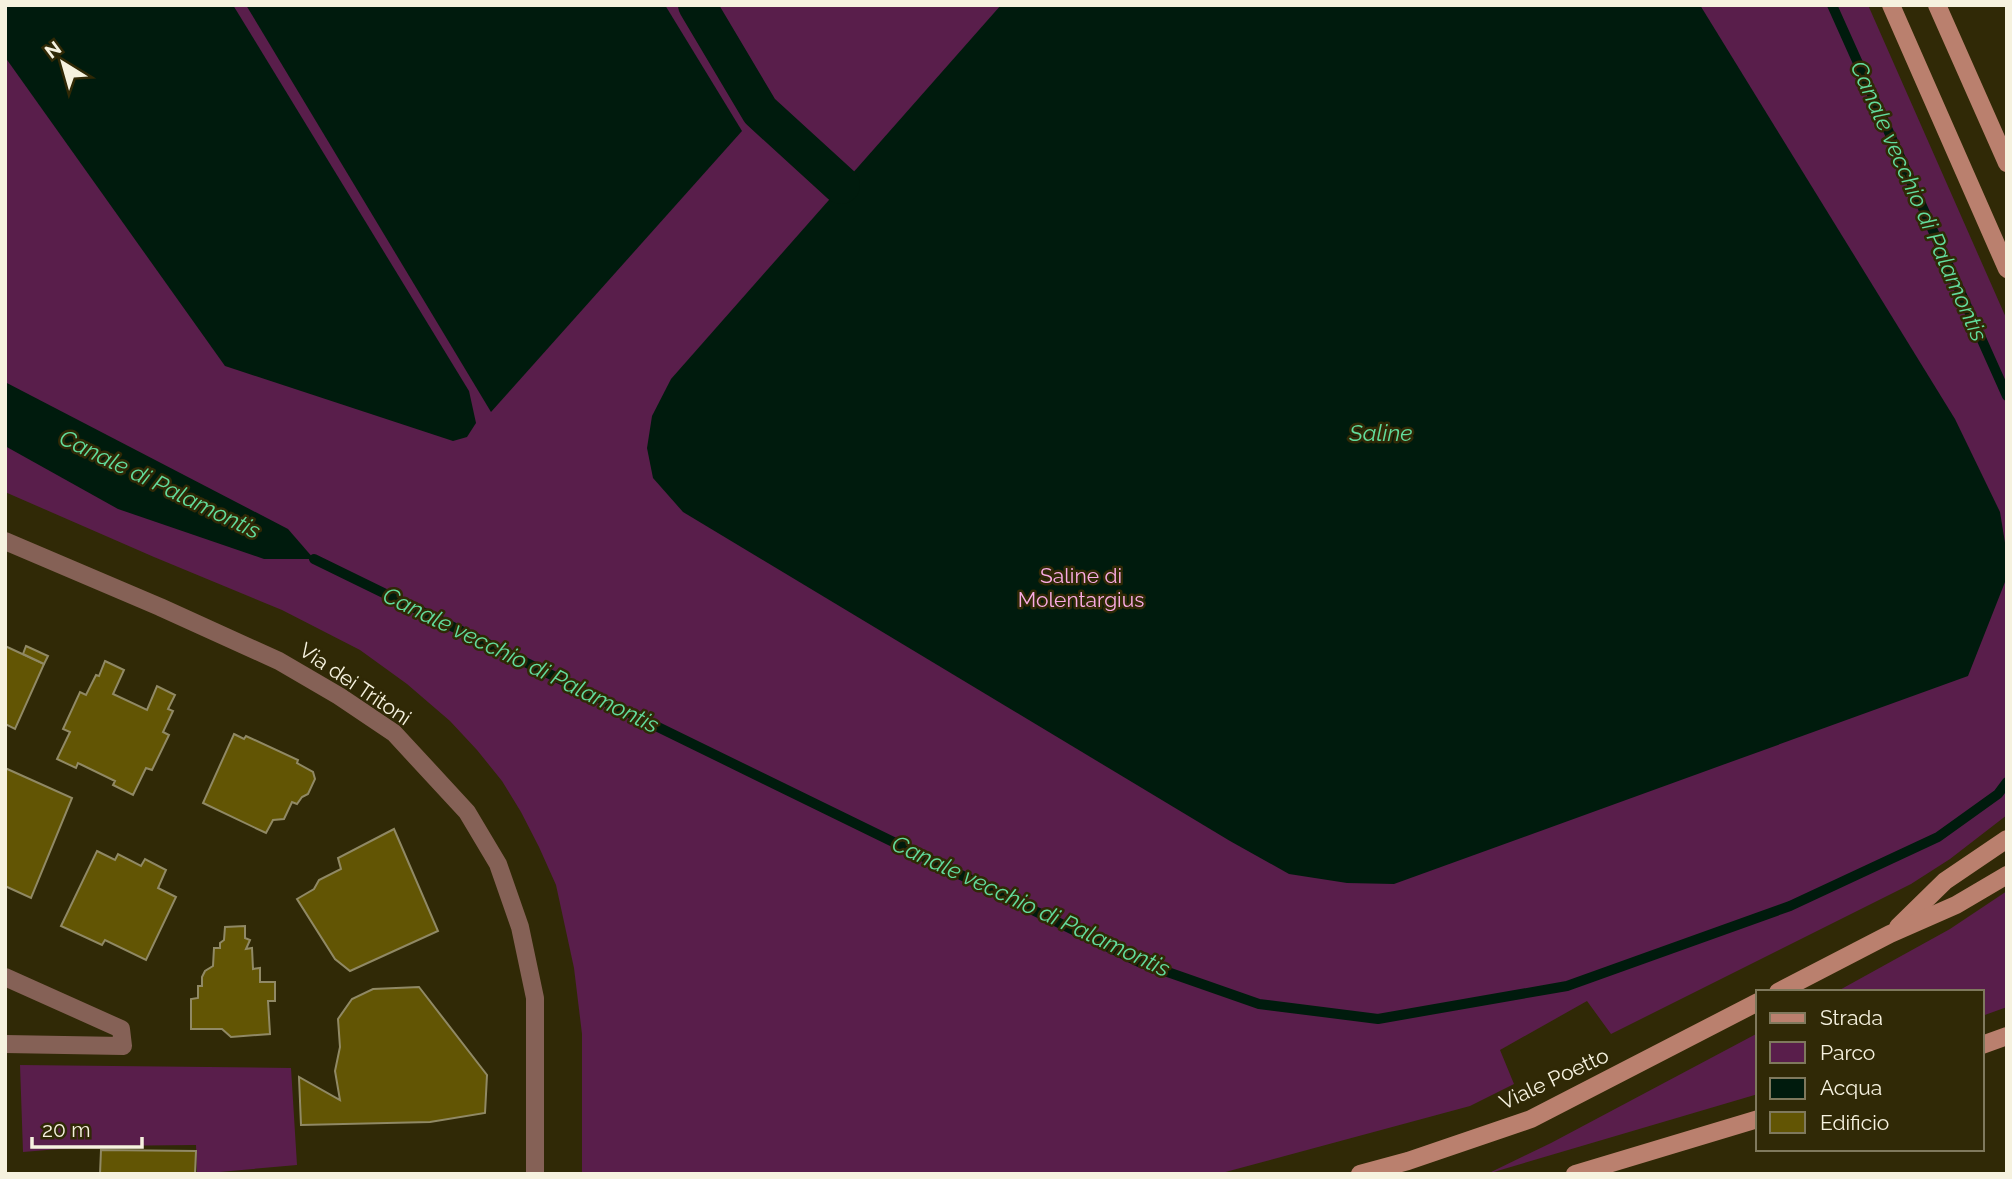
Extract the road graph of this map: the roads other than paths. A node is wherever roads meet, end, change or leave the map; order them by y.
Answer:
1 (1891, 5) edge
2 (1937, 5) edge
3 (2007, 163) edge
4 (2007, 269) edge
5 (5, 541) edge
6 (2007, 839) edge
7 (2007, 875) edge
8 (1890, 934) junction
9 (5, 977) edge
10 (1781, 990) edge
11 (1756, 1003) edge
12 (2007, 1036) edge
13 (5, 1044) edge
14 (1984, 1044) edge
15 (1756, 1120) edge
16 (535, 1174) edge
17 (1360, 1174) edge
18 (1575, 1174) edge

1 - 4 main road
2 - 3 main road
5 - 16 street, Via dei Tritoni
6 - 8 main road
7 - 8 main road
8 - 10 main road
9 - 13 street
11 - 17 main road, Viale Poetto
12 - 14 main road
15 - 18 main road

